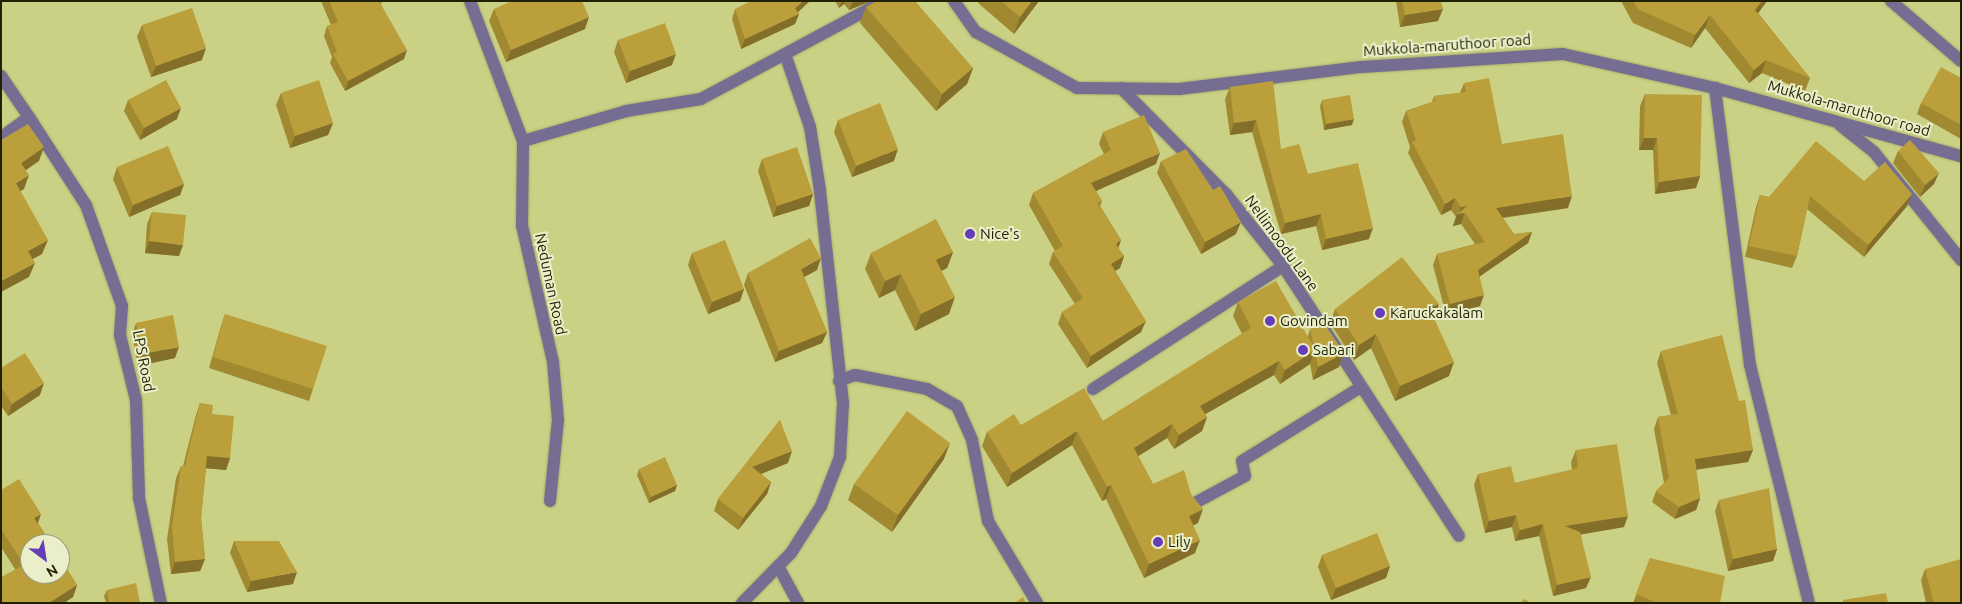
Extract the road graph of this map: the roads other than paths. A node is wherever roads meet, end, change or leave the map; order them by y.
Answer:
1 (470, 1) edge
2 (884, 1) edge
3 (954, 1) edge
4 (1890, 1) edge
5 (786, 57) junction
6 (1961, 61) edge
7 (1, 76) edge
8 (1122, 88) junction
9 (1715, 88) junction
10 (29, 118) junction
11 (1834, 120) junction
12 (1, 137) edge
13 (523, 141) junction
14 (1961, 156) edge
15 (1961, 260) edge
16 (1283, 266) junction
17 (839, 381) junction
18 (1361, 387) junction
19 (1093, 389) dead end
20 (550, 500) dead end
21 (1193, 504) edge
22 (1459, 536) dead end
23 (778, 566) junction
24 (161, 603) edge
25 (742, 603) edge
26 (798, 603) edge
27 (1037, 603) edge
28 (1809, 603) edge

1 - 13 street
2 - 5 street
3 - 8 street, Mukkola-maruthoor road
4 - 6 street
5 - 13 street
5 - 17 street
7 - 10 street, LPS Road
8 - 9 street, Mukkola-maruthoor road
8 - 16 street, Nellimoodu Lane
9 - 11 street, Mukkola-maruthoor road
9 - 28 street
10 - 12 street
10 - 24 street, LPS Road
11 - 14 street, Mukkola-maruthoor road
11 - 15 street
13 - 20 street, Neduman Road
16 - 18 street, Nellimoodu Lane
16 - 19 street
17 - 23 street
17 - 27 street
18 - 21 street
18 - 22 street, Nellimoodu Lane
23 - 25 street
23 - 26 street

